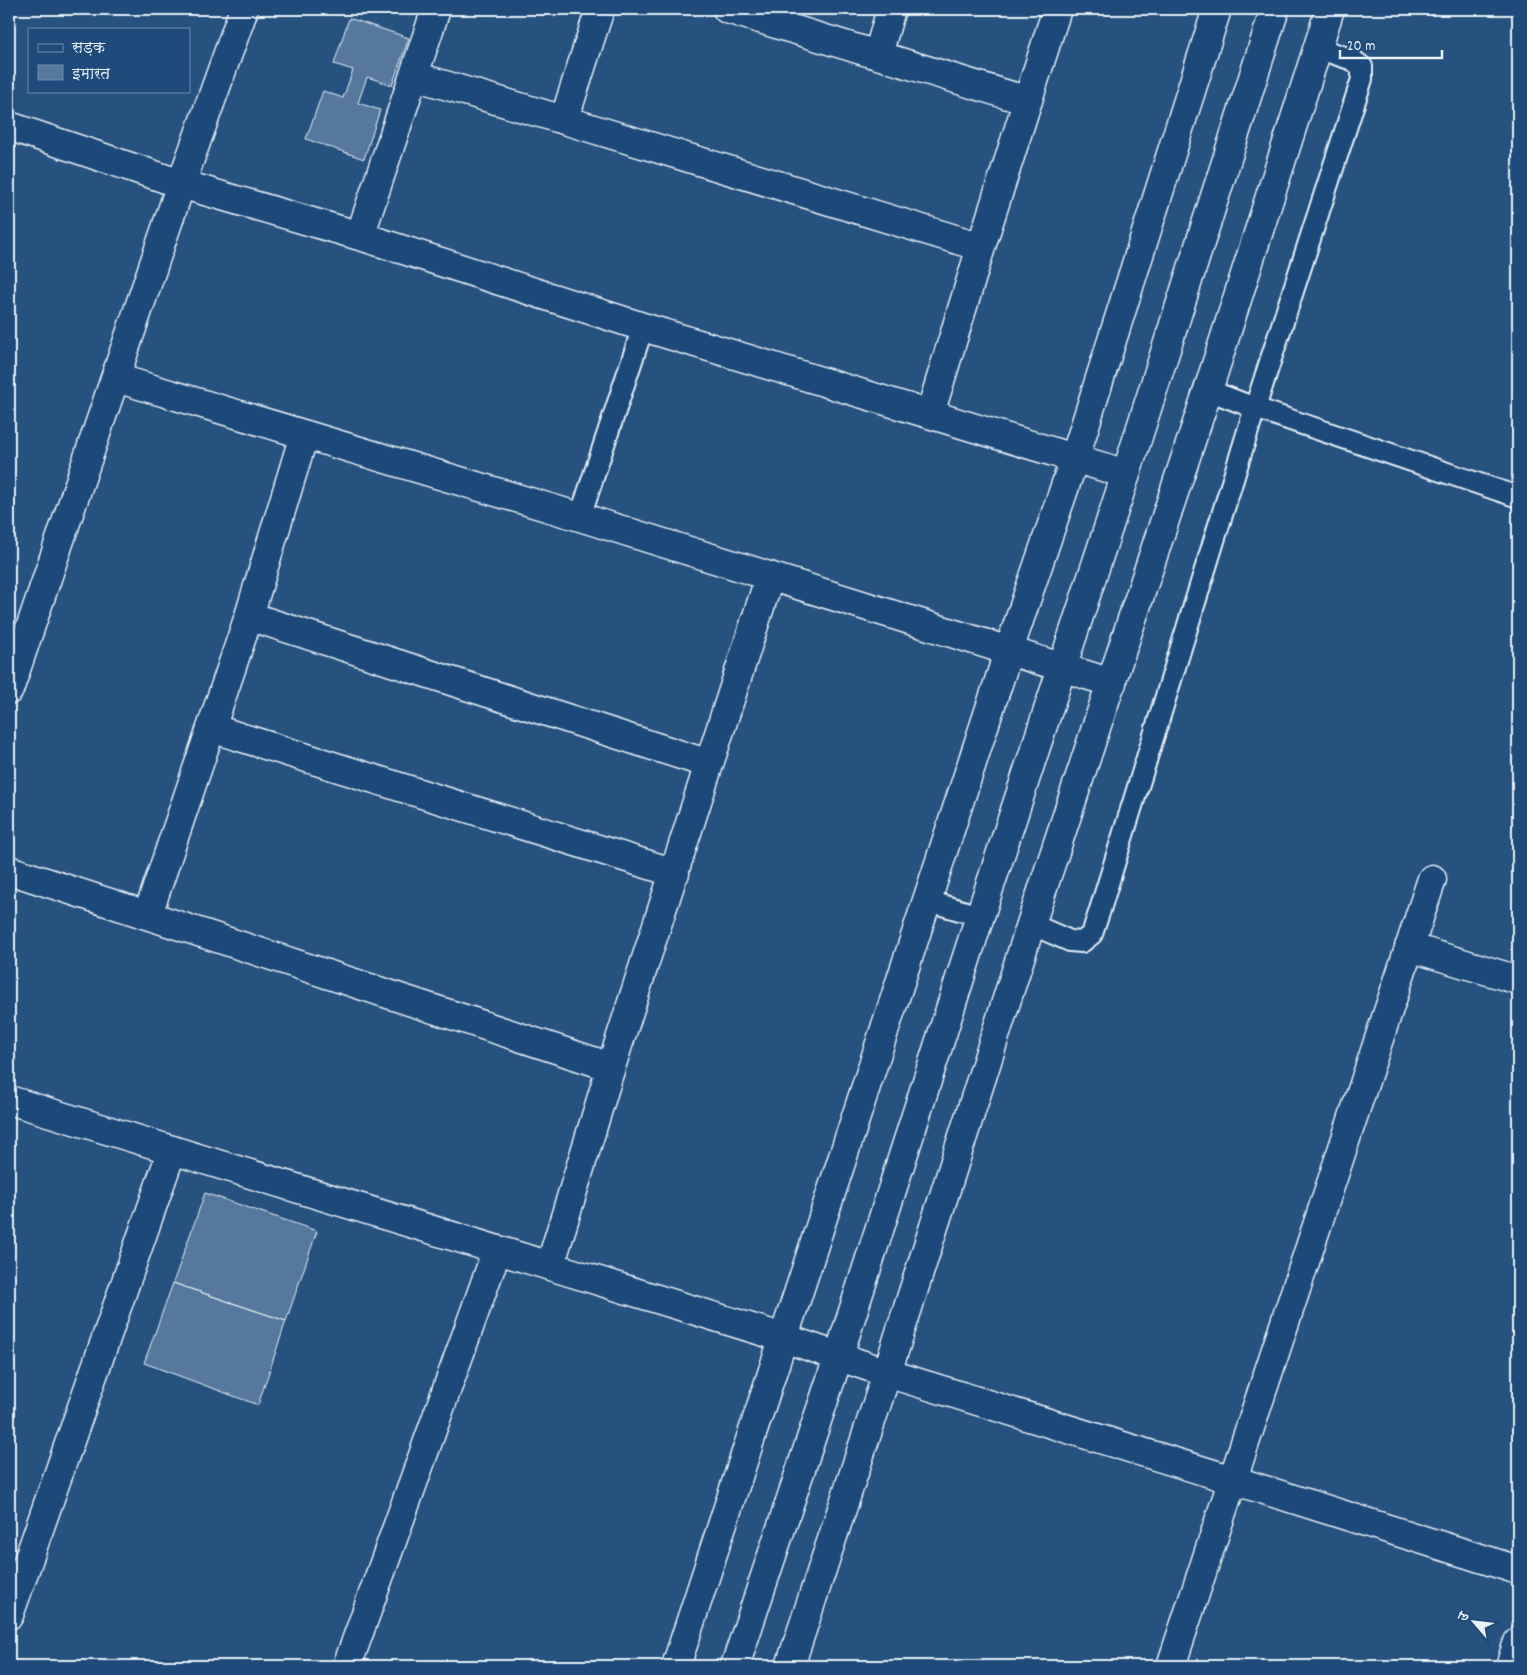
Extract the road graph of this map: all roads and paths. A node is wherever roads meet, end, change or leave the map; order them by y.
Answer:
1 (244, 9) edge
2 (436, 9) edge
3 (600, 9) edge
4 (727, 9) edge
5 (891, 9) edge
6 (1057, 9) edge
7 (1217, 9) edge
8 (1275, 9) edge
9 (1330, 9) edge
10 (1317, 48) junction
11 (878, 55) junction
12 (414, 76) junction
13 (1028, 101) junction
14 (564, 120) junction
15 (9, 126) edge
16 (181, 184) junction
17 (360, 236) junction
18 (981, 247) junction
19 (643, 327) junction
20 (116, 378) junction
21 (1208, 390) junction
22 (1255, 408) junction
23 (930, 414) junction
24 (304, 435) junction
25 (1075, 457) junction
26 (1126, 474) junction
27 (1518, 498) edge
28 (580, 517) junction
29 (770, 576) junction
30 (248, 616) junction
31 (1009, 650) junction
32 (1063, 667) junction
33 (1112, 683) junction
34 (9, 690) edge
35 (211, 728) junction
36 (709, 764) junction
37 (9, 870) edge
38 (675, 873) junction
39 (1432, 879) dead end
40 (928, 901) junction
41 (148, 914) junction
42 (980, 916) junction
43 (1031, 924) junction
44 (1409, 947) junction
45 (1518, 980) edge
46 (611, 1067) junction
47 (9, 1100) edge
48 (172, 1150) junction
49 (497, 1250) junction
50 (550, 1266) junction
51 (784, 1338) junction
52 (838, 1358) junction
53 (887, 1373) junction
54 (1233, 1480) junction
55 (1518, 1570) edge
56 (9, 1615) edge
57 (1518, 1642) edge
58 (347, 1666) edge
59 (676, 1666) edge
60 (735, 1666) edge
61 (790, 1666) edge
62 (1171, 1666) edge
63 (1510, 1666) edge

1 - 16 street
2 - 12 street
3 - 14 street
4 - 11 street
5 - 11 street
6 - 13 street
7 - 25 street
8 - 26 street
9 - 10 street
10 - 21 street
10 - 22 lane
11 - 13 street
12 - 14 street
12 - 17 street
13 - 18 street
14 - 18 street
15 - 16 street
16 - 17 street
16 - 20 street
17 - 19 street
18 - 23 street
19 - 23 street
19 - 28 lane
20 - 24 street
20 - 34 street
21 - 22 lane
21 - 33 street
22 - 27 lane
22 - 43 lane
23 - 25 street
24 - 28 street
24 - 30 street
25 - 26 street
25 - 31 street
26 - 32 street
28 - 29 street
29 - 31 street
29 - 36 street
30 - 35 street
30 - 36 street
31 - 32 street
31 - 40 street
32 - 33 street
32 - 42 street
33 - 43 street
35 - 38 street
35 - 41 street
36 - 38 street
37 - 41 street
38 - 46 street
39 - 44 street
40 - 42 lane
40 - 51 street
41 - 46 street
42 - 52 street
43 - 53 street
44 - 45 street
44 - 54 street
46 - 50 street
47 - 48 street
48 - 49 street
48 - 56 street
49 - 50 street
49 - 58 street
50 - 51 street
51 - 52 street
51 - 59 street
52 - 53 street
52 - 60 street
53 - 54 street
53 - 61 street
54 - 55 street
54 - 62 street
57 - 63 street

